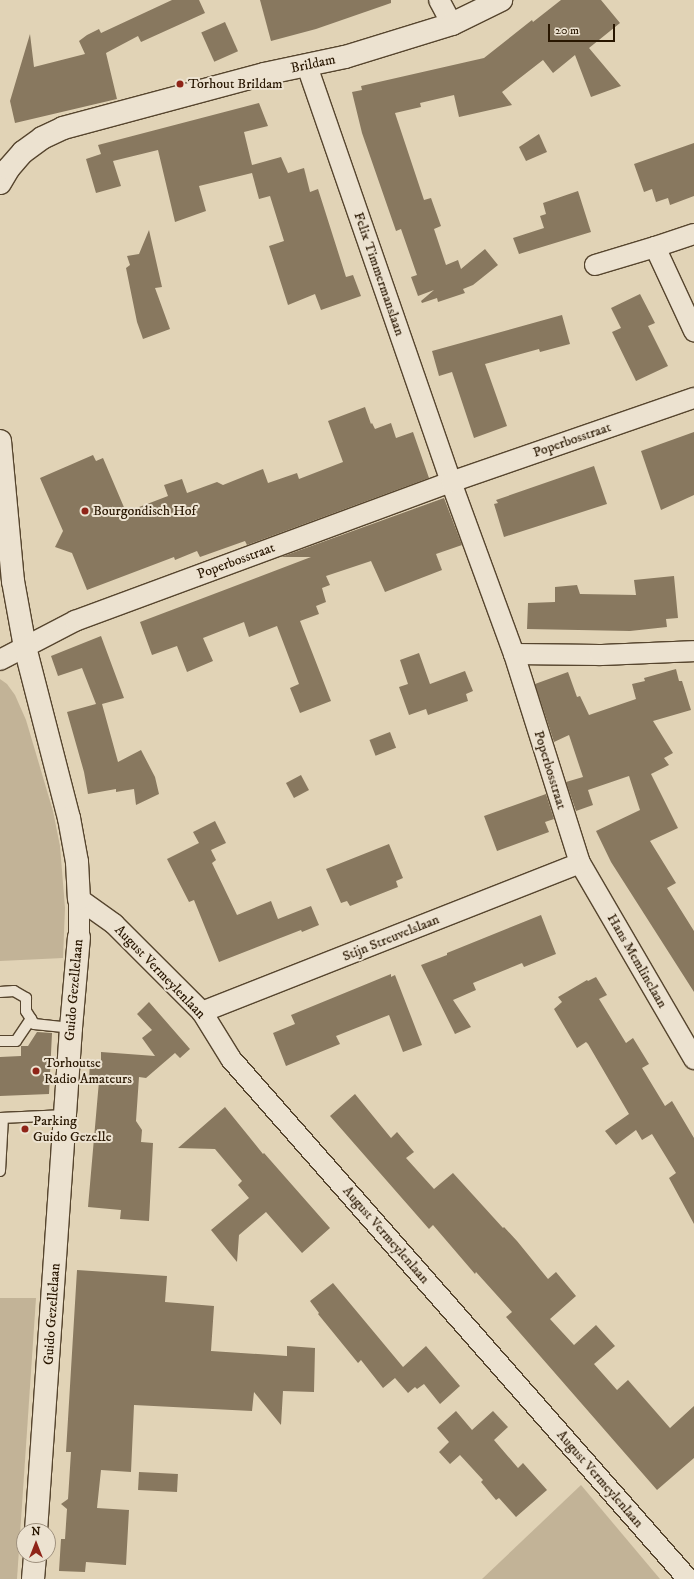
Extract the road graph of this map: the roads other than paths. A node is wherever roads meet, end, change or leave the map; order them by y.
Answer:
1 (439, 0) edge
2 (501, 0) edge
3 (452, 24) junction
4 (307, 66) junction
5 (0, 183) edge
6 (694, 234) edge
7 (656, 247) junction
8 (595, 265) dead end
9 (694, 332) edge
10 (694, 398) edge
11 (0, 441) edge
12 (451, 482) junction
13 (25, 647) junction
14 (694, 651) edge
15 (514, 654) junction
16 (0, 660) edge
17 (580, 863) junction
18 (80, 899) junction
19 (79, 937) joint
20 (0, 992) edge
21 (202, 1012) junction
22 (31, 1019) junction
23 (71, 1028) junction
24 (0, 1041) edge
25 (694, 1059) edge
26 (66, 1115) junction
27 (1, 1118) edge
28 (0, 1171) edge
29 (37, 1523) edge
30 (34, 1563) edge
31 (33, 1579) edge
32 (688, 1579) edge

1 - 3 street
2 - 3 street, Brildam
3 - 4 street, Brildam
4 - 5 street, Brildam
4 - 12 street, Felix Timmermanslaan
6 - 7 street
7 - 8 street
7 - 9 street
10 - 12 street, Poperbosstraat
11 - 13 street, Guido Gezellelaan
12 - 13 street, Poperbosstraat
12 - 15 street, Poperbosstraat
13 - 16 street, Poperbosstraat
13 - 18 street, Guido Gezellelaan
14 - 15 street
15 - 17 street, Poperbosstraat
17 - 21 street, Stijn Streuvelslaan
17 - 25 street, Hans Memlinclaan
18 - 19 street, Guido Gezellelaan
18 - 21 street, August Vermeylenlaan
19 - 23 street, Guido Gezellelaan
20 - 22 lane
21 - 32 street, August Vermeylenlaan
22 - 23 lane
22 - 24 lane
23 - 26 street, Guido Gezellelaan
26 - 27 lane
26 - 29 street, Guido Gezellelaan
27 - 28 lane
30 - 31 street

